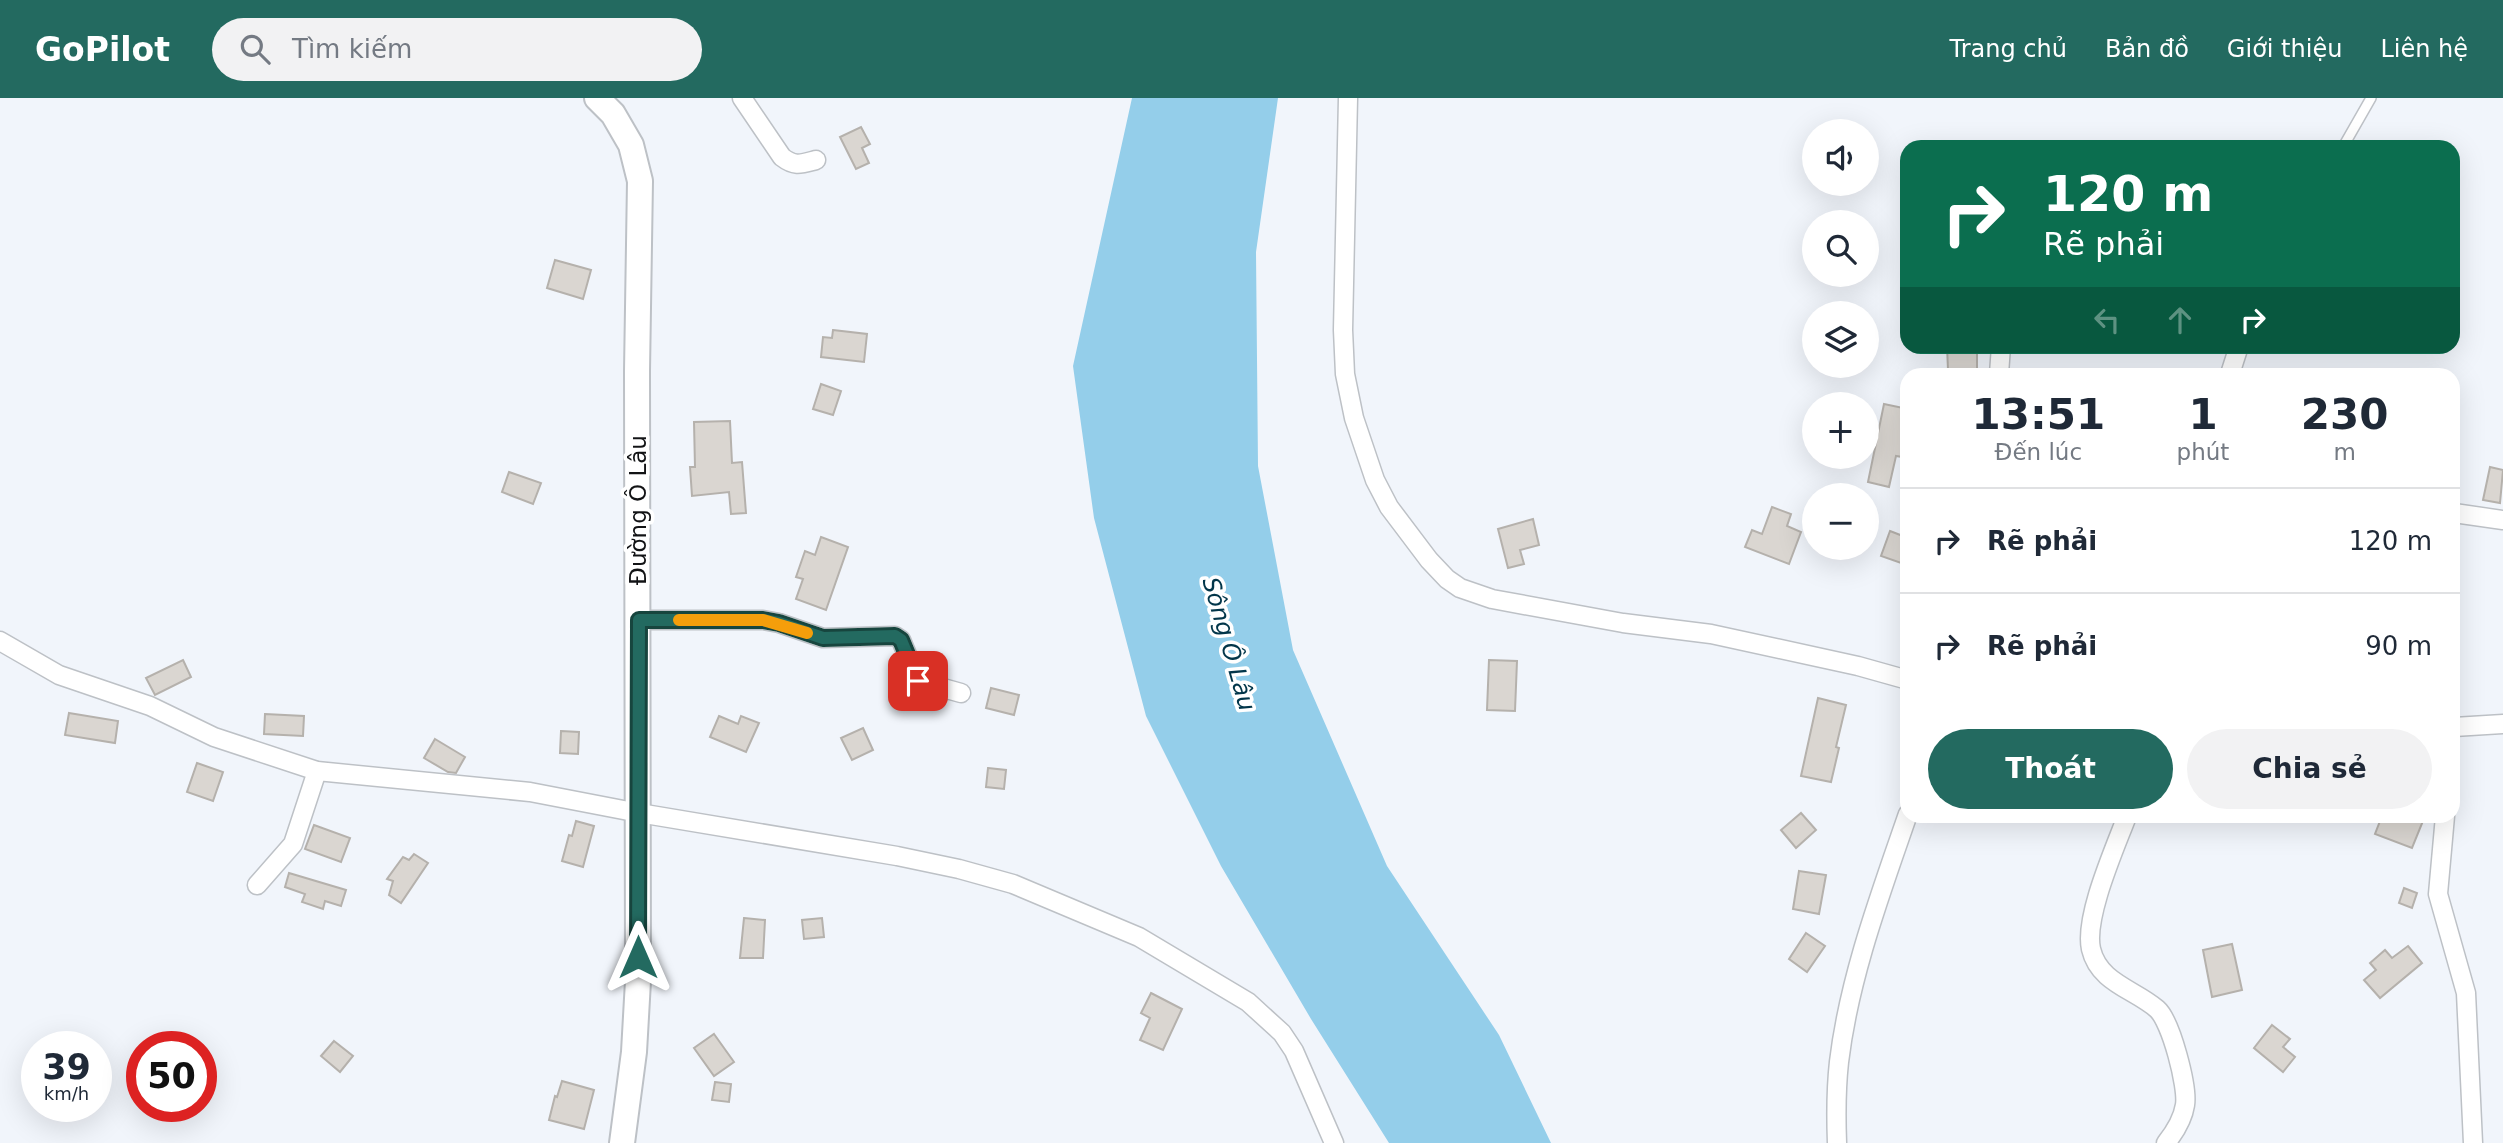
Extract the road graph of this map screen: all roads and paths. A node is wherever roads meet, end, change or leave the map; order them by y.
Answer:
1 (597, 98) edge
2 (742, 98) edge
3 (1348, 98) edge
4 (2371, 98) edge
5 (2347, 140) edge
6 (816, 160) dead end
7 (2460, 514) edge
8 (2503, 520) edge
9 (639, 620) junction
10 (0, 641) edge
11 (1900, 678) edge
12 (961, 693) dead end
13 (2503, 724) edge
14 (2460, 730) edge
15 (317, 771) junction
16 (639, 813) junction
17 (1905, 823) edge
18 (2125, 823) edge
19 (2444, 823) edge
20 (257, 885) dead end
21 (622, 1143) edge
22 (1334, 1143) edge
23 (1837, 1143) edge
24 (2166, 1143) edge
25 (2473, 1143) edge

1 - 9 main road, Đường Ô Lâu
2 - 6 street
3 - 11 street
4 - 5 lane
7 - 8 street
9 - 12 street
9 - 16 main road, Đường Ô Lâu
10 - 15 street
13 - 14 street
15 - 16 street
15 - 20 street
16 - 21 main road, Đường Ô Lâu
16 - 22 street
17 - 23 street
18 - 24 street
19 - 25 street

